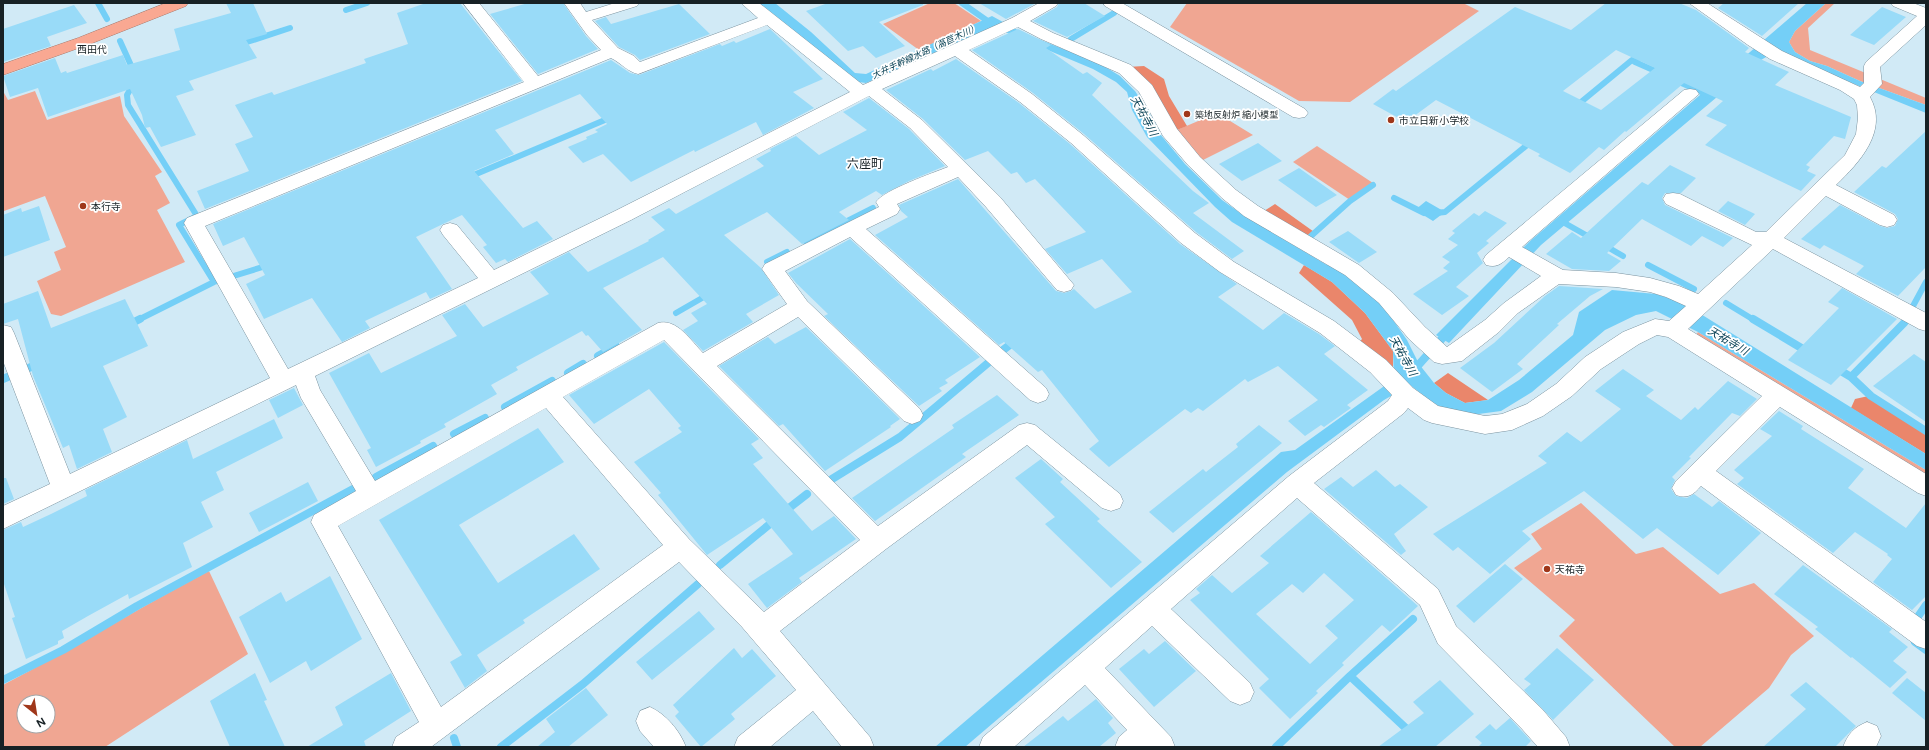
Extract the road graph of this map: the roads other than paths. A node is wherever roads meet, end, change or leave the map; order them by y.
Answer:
1 (180, 3) edge
2 (471, 3) edge
3 (572, 3) edge
4 (631, 3) edge
5 (749, 3) edge
6 (1050, 3) edge
7 (1697, 3) edge
8 (1899, 3) edge
9 (1117, 6) edge
10 (1926, 15) edge
11 (582, 18) junction
12 (769, 19) junction
13 (1009, 25) junction
14 (956, 49) junction
15 (612, 52) junction
16 (3, 70) edge
17 (535, 84) junction
18 (1867, 90) junction
19 (866, 91) junction
20 (1690, 94) dead end
21 (1299, 113) dead end
22 (961, 169) junction
23 (1824, 188) junction
24 (1673, 199) dead end
25 (1887, 220) dead end
26 (852, 228) junction
27 (450, 230) dead end
28 (1771, 239) junction
29 (1559, 277) junction
30 (491, 280) junction
31 (1064, 285) dead end
32 (800, 306) junction
33 (1698, 306) junction
34 (1926, 323) edge
35 (1673, 330) junction
36 (3, 334) edge
37 (701, 365) junction
38 (294, 377) junction
39 (1397, 387) junction
40 (1038, 394) dead end
41 (1778, 394) junction
42 (548, 395) junction
43 (912, 415) dead end
44 (1297, 483) junction
45 (1926, 486) edge
46 (64, 488) junction
47 (371, 495) junction
48 (1111, 501) dead end
49 (3, 518) edge
50 (878, 541) junction
51 (680, 547) junction
52 (1152, 608) junction
53 (761, 630) junction
54 (1926, 637) edge
55 (1086, 667) junction
56 (815, 692) junction
57 (1240, 692) dead end
58 (650, 721) dead end
59 (437, 727) junction
60 (1145, 742) edge
61 (406, 747) edge
62 (672, 747) edge
63 (748, 747) edge
64 (860, 747) edge
65 (993, 747) edge
66 (1556, 747) edge

1 - 16 highway
2 - 17 street
3 - 11 street
4 - 11 street
5 - 12 street
6 - 13 street
7 - 18 street
8 - 10 street
9 - 21 street
10 - 18 street
11 - 15 street
12 - 15 street
12 - 19 street
13 - 14 street
13 - 29 street
14 - 19 street
14 - 39 street
15 - 17 street
17 - 38 street
18 - 23 street
19 - 22 street
19 - 30 street
20 - 29 street
22 - 26 street
22 - 31 street
23 - 25 street
23 - 28 street
24 - 28 street
26 - 32 street
26 - 40 street
27 - 30 street
28 - 33 street
28 - 34 street
29 - 33 street
30 - 38 street
32 - 37 street
32 - 43 street
33 - 35 street
35 - 39 street
35 - 41 street
36 - 46 street
37 - 42 street
37 - 50 street
38 - 46 street
38 - 47 street
39 - 44 street
41 - 45 street
41 - 54 street
42 - 47 street
42 - 51 street
44 - 52 street
44 - 66 street
46 - 49 street
47 - 59 street
48 - 50 street
50 - 53 street
51 - 53 street
51 - 59 street
52 - 55 street
52 - 57 street
53 - 56 street
55 - 60 street
55 - 65 street
56 - 63 street
56 - 64 street
58 - 62 street
59 - 61 street

